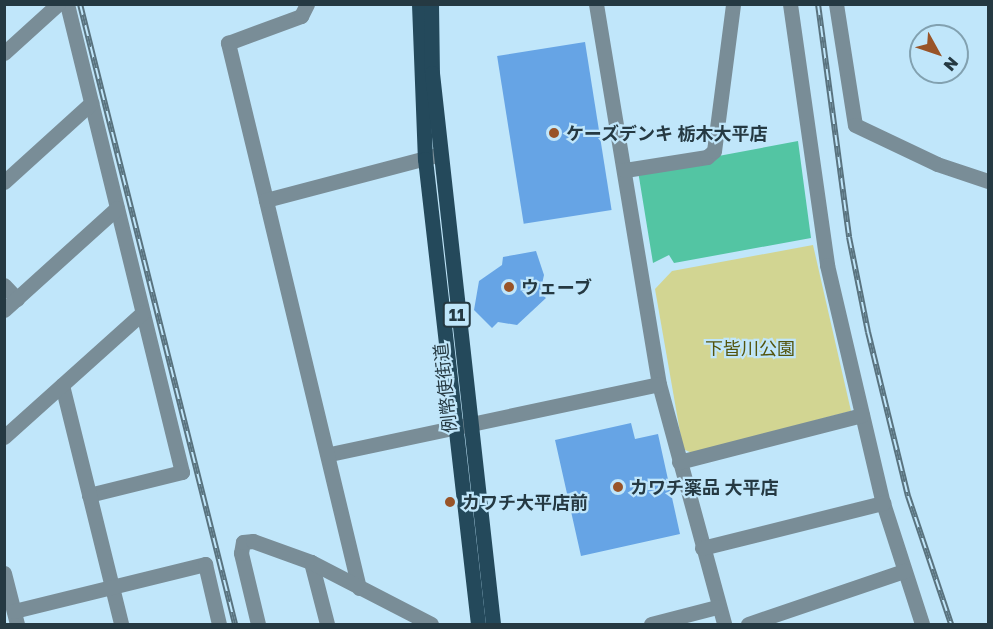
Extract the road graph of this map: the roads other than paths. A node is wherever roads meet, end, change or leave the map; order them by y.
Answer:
1 (58, 4) edge
2 (67, 4) edge
3 (307, 4) edge
4 (419, 4) edge
5 (431, 4) edge
6 (596, 4) edge
7 (733, 4) edge
8 (790, 4) edge
9 (836, 4) edge
10 (4, 53) edge
11 (91, 103) junction
12 (432, 157) junction
13 (625, 170) junction
14 (988, 181) edge
15 (4, 182) edge
16 (266, 200) junction
17 (117, 208) junction
18 (4, 285) edge
19 (17, 299) junction
20 (4, 310) edge
21 (142, 314) junction
22 (659, 384) junction
23 (62, 385) junction
24 (862, 415) junction
25 (461, 425) junction
26 (4, 437) edge
27 (330, 454) junction
28 (679, 462) junction
29 (89, 495) junction
30 (883, 503) junction
31 (702, 548) junction
32 (311, 562) junction
33 (904, 571) junction
34 (4, 573) edge
35 (112, 587) junction
36 (359, 588) junction
37 (717, 607) junction
38 (403, 617) edge
39 (16, 618) edge
40 (121, 624) edge
41 (219, 624) edge
42 (258, 624) edge
43 (327, 624) edge
44 (431, 624) edge
45 (478, 624) edge
46 (493, 624) edge
47 (651, 624) edge
48 (724, 624) edge
49 (748, 624) edge
50 (922, 624) edge

1 - 10 street
2 - 11 street
3 - 16 street
4 - 12 main road, 例幣使街道 / 11
5 - 12 main road, 例幣使街道 / 11
6 - 13 street
7 - 13 street
8 - 24 street
9 - 14 street
11 - 15 street
11 - 17 street
12 - 16 street
12 - 25 main road, 例幣使街道 / 11
13 - 22 street
16 - 27 street
17 - 19 street
17 - 21 street
18 - 19 street
19 - 20 street
21 - 23 street
21 - 29 street
22 - 25 street
22 - 28 street
23 - 26 street
23 - 29 street
24 - 28 street
24 - 30 street
25 - 27 street
25 - 45 main road, 例幣使街道 / 11
25 - 46 main road, 例幣使街道 / 11
27 - 36 street
28 - 31 street
29 - 35 street
30 - 31 street
30 - 33 street
31 - 37 street
32 - 36 street
32 - 42 street
32 - 43 street
33 - 49 street
33 - 50 street
34 - 39 street
35 - 39 street
35 - 40 street
35 - 41 street
36 - 38 street
37 - 47 street
37 - 48 street
38 - 44 street

